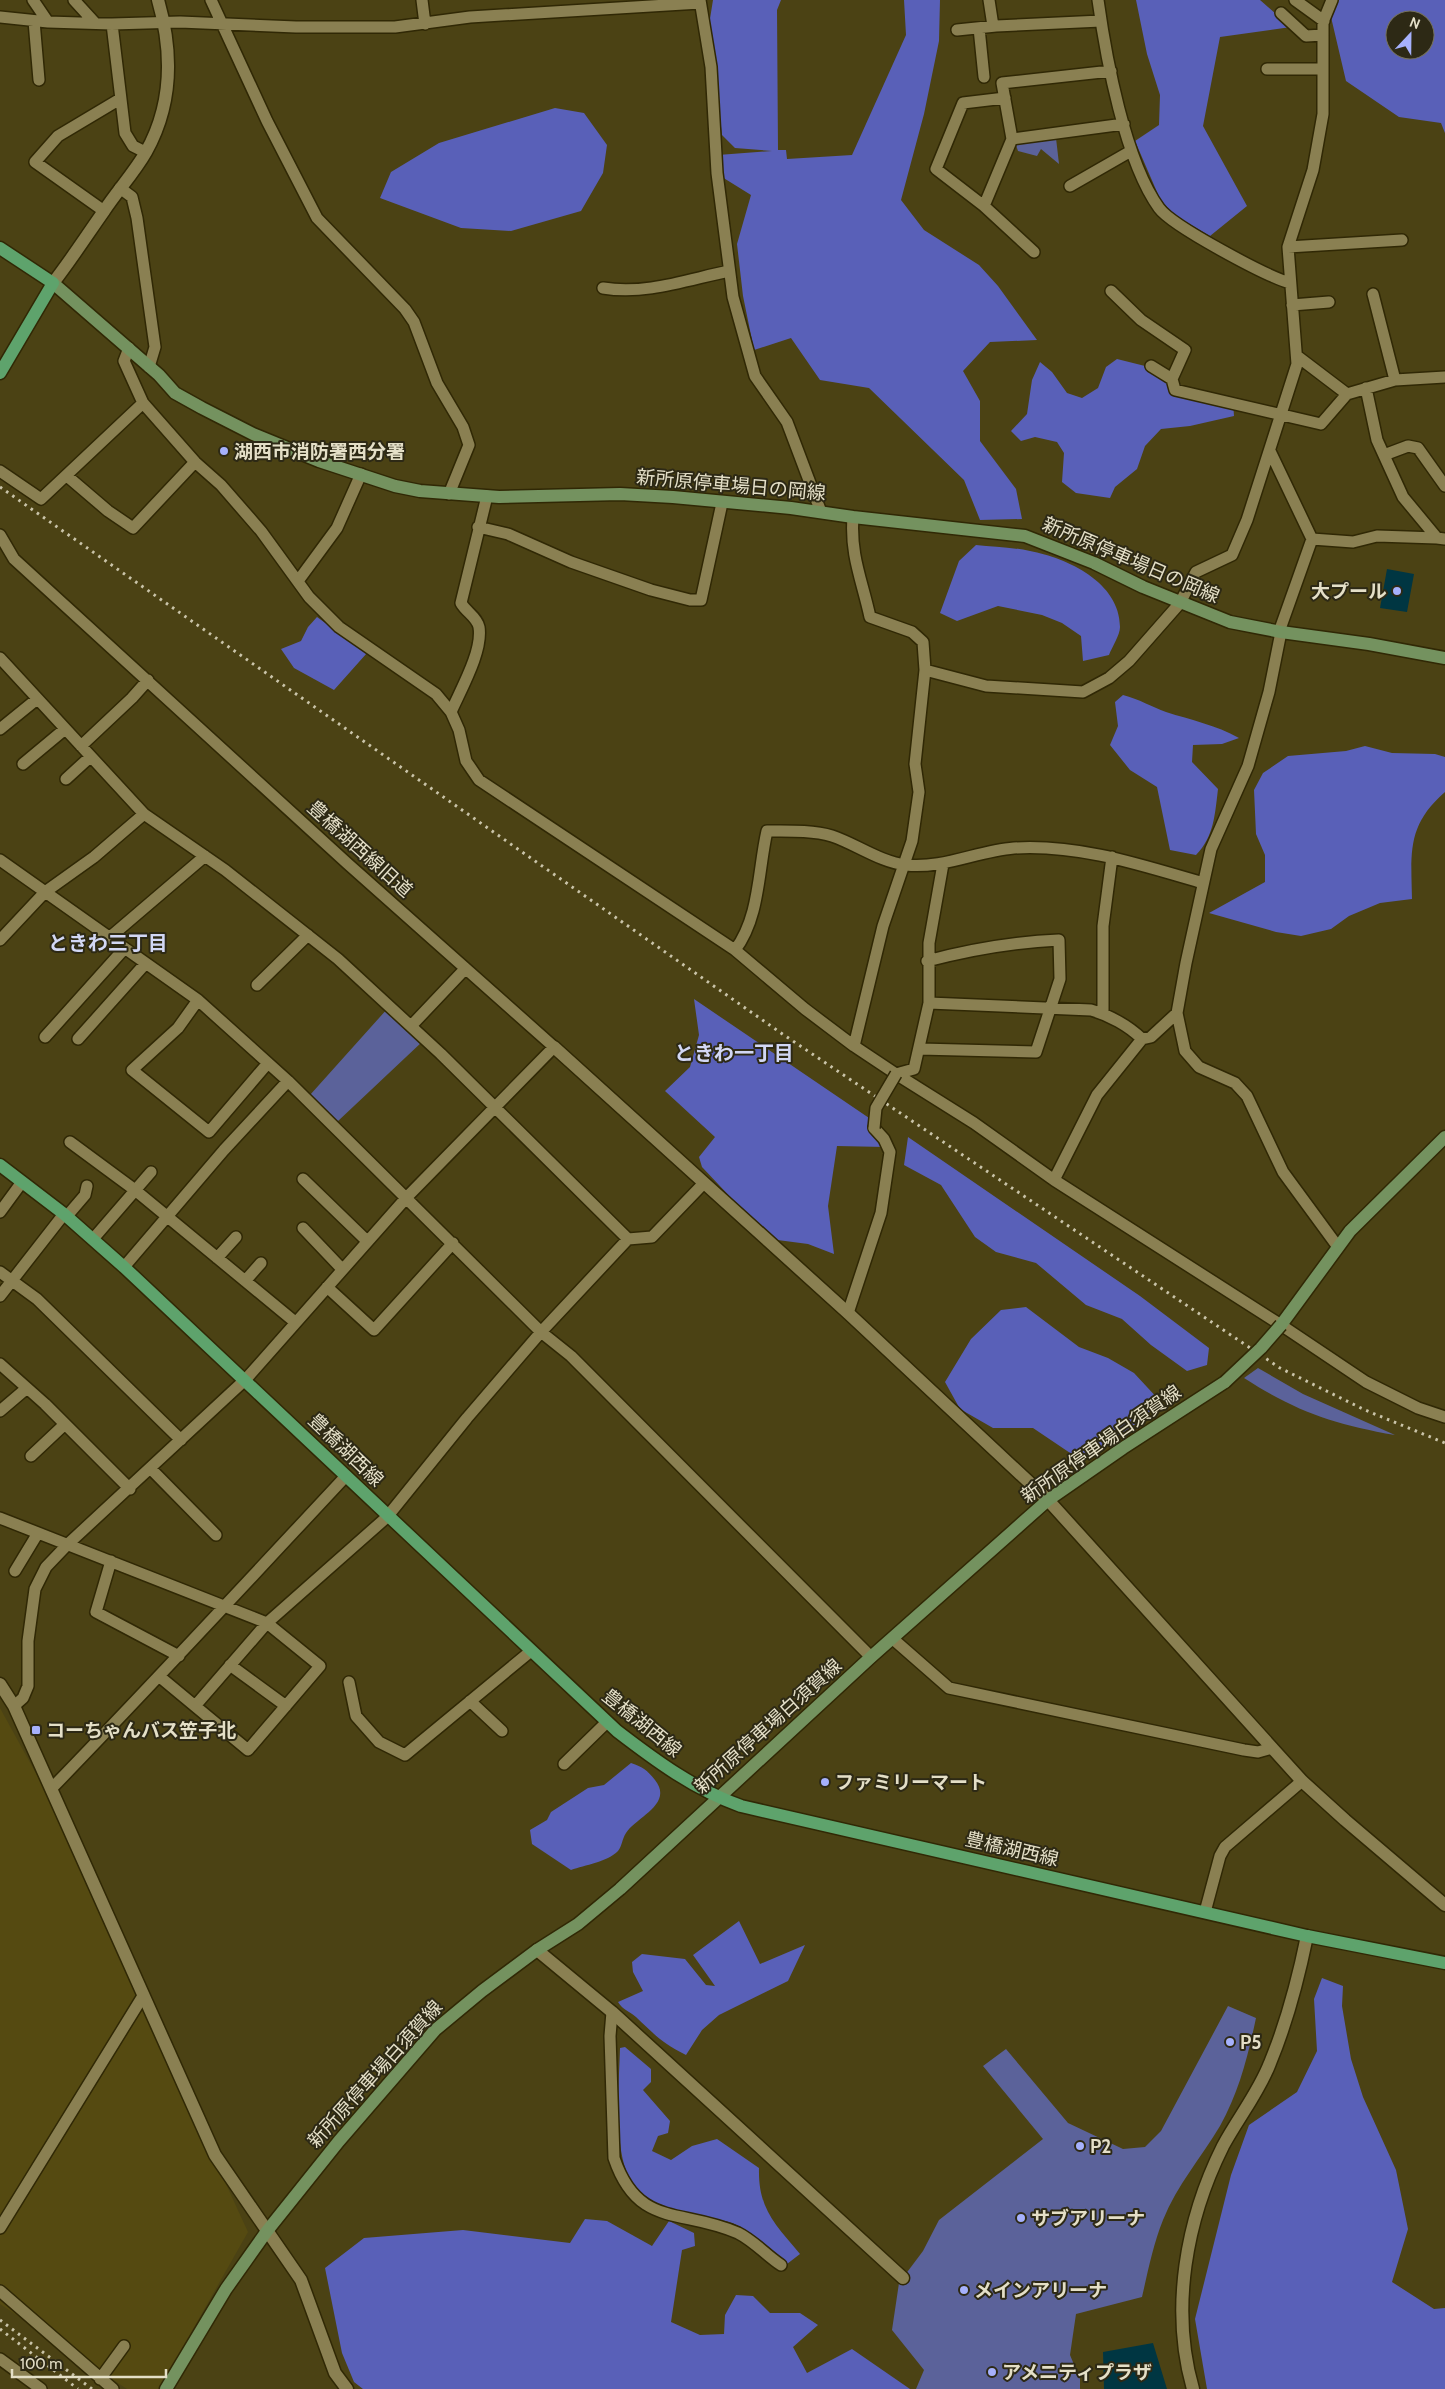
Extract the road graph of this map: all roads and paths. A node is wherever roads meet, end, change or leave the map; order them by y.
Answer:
1 (34, 0) edge
2 (74, 0) edge
3 (158, 0) edge
4 (211, 0) edge
5 (422, 0) edge
6 (990, 0) edge
7 (1295, 0) edge
8 (1332, 0) edge
9 (700, 1) edge
10 (655, 2) edge
11 (1100, 2) edge
12 (1281, 13) dead end
13 (0, 17) edge
14 (34, 21) junction
15 (1101, 21) junction
16 (1324, 21) junction
17 (48, 22) junction
18 (95, 23) junction
19 (166, 23) junction
20 (112, 24) junction
21 (425, 24) junction
22 (223, 25) junction
23 (993, 26) junction
24 (979, 28) junction
25 (956, 30) dead end
26 (1323, 35) junction
27 (1267, 70) dead end
28 (1322, 70) junction
29 (1110, 71) junction
30 (984, 77) dead end
31 (39, 80) dead end
32 (1005, 98) junction
33 (120, 99) junction
34 (1124, 124) junction
35 (1012, 139) junction
36 (1131, 151) junction
37 (145, 152) junction
38 (1070, 186) dead end
39 (120, 188) junction
40 (984, 206) junction
41 (104, 211) junction
42 (1402, 240) dead end
43 (1288, 247) junction
44 (0, 248) edge
45 (1034, 252) dead end
46 (729, 271) junction
47 (53, 283) junction
48 (1290, 283) junction
49 (603, 288) dead end
50 (1111, 292) dead end
51 (1373, 294) dead end
52 (1330, 302) dead end
53 (1292, 305) junction
54 (129, 348) junction
55 (1297, 356) junction
56 (1152, 366) dead end
57 (149, 367) junction
58 (0, 373) edge
59 (1445, 377) edge
60 (1172, 379) junction
61 (1396, 380) junction
62 (1366, 388) junction
63 (1347, 394) junction
64 (143, 402) junction
65 (1280, 415) junction
66 (1270, 451) junction
67 (1384, 455) junction
68 (195, 462) junction
69 (0, 470) edge
70 (360, 474) junction
71 (67, 476) junction
72 (1445, 486) edge
73 (449, 494) junction
74 (487, 496) junction
75 (722, 503) junction
76 (821, 512) junction
77 (854, 517) junction
78 (478, 527) junction
79 (0, 535) edge
80 (1441, 538) edge
81 (1312, 539) junction
82 (0, 548) edge
83 (14, 559) junction
84 (298, 581) junction
85 (1180, 603) junction
86 (1280, 632) junction
87 (1445, 658) edge
88 (1, 662) edge
89 (925, 670) junction
90 (148, 680) junction
91 (37, 698) junction
92 (451, 712) junction
93 (0, 729) edge
94 (65, 729) junction
95 (81, 746) junction
96 (90, 757) junction
97 (23, 764) dead end
98 (66, 779) dead end
99 (144, 814) junction
100 (205, 856) junction
101 (1112, 857) junction
102 (0, 860) edge
103 (944, 864) junction
104 (904, 865) junction
105 (1203, 883) junction
106 (46, 892) junction
107 (308, 935) junction
108 (109, 938) junction
109 (0, 940) edge
110 (124, 950) junction
111 (735, 950) junction
112 (927, 961) junction
113 (145, 964) junction
114 (465, 969) junction
115 (257, 985) dead end
116 (198, 1000) junction
117 (929, 1003) junction
118 (1052, 1008) junction
119 (1177, 1013) junction
120 (1103, 1014) junction
121 (411, 1026) junction
122 (45, 1037) dead end
123 (78, 1039) dead end
124 (1142, 1039) junction
125 (854, 1046) junction
126 (554, 1047) junction
127 (920, 1049) junction
128 (268, 1063) junction
129 (896, 1074) junction
130 (288, 1081) junction
131 (496, 1108) junction
132 (1445, 1137) edge
133 (70, 1142) dead end
134 (0, 1165) edge
135 (150, 1172) dead end
136 (303, 1179) dead end
137 (1054, 1180) junction
138 (22, 1182) junction
139 (704, 1183) junction
140 (87, 1186) dead end
141 (135, 1190) junction
142 (407, 1197) junction
143 (0, 1212) edge
144 (66, 1215) junction
145 (166, 1216) junction
146 (303, 1228) dead end
147 (236, 1237) dead end
148 (628, 1239) junction
149 (93, 1240) junction
150 (367, 1241) junction
151 (453, 1244) junction
152 (1338, 1247) junction
153 (217, 1258) junction
154 (261, 1263) dead end
155 (124, 1267) junction
156 (342, 1269) junction
157 (0, 1272) edge
158 (12, 1281) junction
159 (245, 1281) junction
160 (327, 1287) junction
161 (0, 1296) edge
162 (848, 1313) junction
163 (295, 1322) junction
164 (1281, 1325) junction
165 (540, 1332) junction
166 (0, 1364) edge
167 (246, 1379) junction
168 (27, 1388) junction
169 (0, 1411) edge
170 (1445, 1417) edge
171 (65, 1424) junction
172 (181, 1440) junction
173 (31, 1456) dead end
174 (151, 1469) junction
175 (346, 1476) junction
176 (130, 1489) junction
177 (1048, 1500) junction
178 (388, 1516) junction
179 (0, 1518) edge
180 (38, 1533) junction
181 (216, 1535) dead end
182 (68, 1544) junction
183 (111, 1561) junction
184 (16, 1571) dead end
185 (222, 1607) junction
186 (267, 1623) junction
187 (893, 1639) junction
188 (531, 1650) junction
189 (179, 1656) junction
190 (871, 1657) junction
191 (230, 1665) junction
192 (160, 1677) junction
193 (349, 1682) dead end
194 (0, 1684) edge
195 (470, 1701) junction
196 (14, 1706) junction
197 (195, 1706) junction
198 (286, 1706) junction
199 (607, 1722) junction
200 (502, 1732) dead end
201 (1272, 1748) junction
202 (564, 1764) dead end
203 (1302, 1781) junction
204 (52, 1788) junction
205 (717, 1797) junction
206 (1445, 1905) edge
207 (1205, 1912) junction
208 (1308, 1936) junction
209 (537, 1950) junction
210 (1445, 1963) edge
211 (143, 1996) junction
212 (612, 2012) junction
213 (0, 2228) edge
214 (268, 2231) junction
215 (781, 2265) dead end
216 (903, 2278) dead end
217 (0, 2291) edge
218 (124, 2346) dead end
219 (0, 2359) edge
220 (100, 2380) junction
221 (41, 2389) edge
222 (113, 2389) edge
223 (166, 2389) edge
224 (347, 2389) edge
225 (1194, 2389) edge

1 - 17 street
2 - 18 street
3 - 19 street
4 - 22 street
5 - 21 street
6 - 23 street
7 - 16 street
8 - 16 street
9 - 10 street
9 - 46 street
10 - 21 street
11 - 15 street
12 - 26 street
13 - 14 street
14 - 17 street
14 - 31 street
15 - 23 street
15 - 29 street
16 - 26 street
17 - 18 street
18 - 20 street
19 - 20 street
19 - 22 street
19 - 37 street
20 - 33 street
21 - 22 street
22 - 73 street
23 - 24 street
24 - 25 street
24 - 30 street
26 - 28 street
27 - 28 street
28 - 43 street
29 - 32 street
29 - 34 street
32 - 35 street
32 - 40 street
33 - 37 street
33 - 41 street
34 - 35 street
34 - 36 street
35 - 40 street
36 - 38 street
36 - 48 street
37 - 39 street
39 - 41 street
39 - 57 street
40 - 45 street
41 - 47 street
42 - 43 street
43 - 48 street
44 - 47 main road
46 - 49 street
46 - 76 street
47 - 54 main road, 新所原停車場日の岡線
47 - 58 main road
48 - 53 street
50 - 60 street
51 - 61 street
52 - 53 street
53 - 55 street
54 - 57 main road, 新所原停車場日の岡線
54 - 64 street
55 - 63 street
55 - 65 street
56 - 60 street
57 - 70 main road, 新所原停車場日の岡線
59 - 61 street
60 - 65 street
61 - 62 street
62 - 63 street
62 - 67 street
63 - 65 street
64 - 68 street
64 - 71 street
65 - 66 street
66 - 81 street
66 - 85 street
67 - 72 street
67 - 80 street
68 - 71 street
68 - 84 street
69 - 71 street
70 - 73 main road, 新所原停車場日の岡線
70 - 84 street
73 - 74 main road, 新所原停車場日の岡線
74 - 75 main road, 新所原停車場日の岡線
74 - 78 street
75 - 76 main road, 新所原停車場日の岡線
75 - 78 street
76 - 77 main road, 新所原停車場日の岡線
77 - 85 main road, 新所原停車場日の岡線
77 - 89 street
78 - 92 street
79 - 83 street, 豊橋湖西線旧道
80 - 81 street
81 - 86 street
82 - 83 street
83 - 90 street, 豊橋湖西線旧道
84 - 92 street
85 - 86 main road, 新所原停車場日の岡線
85 - 89 street
86 - 87 main road, 新所原停車場日の岡線
86 - 105 street
88 - 91 street
89 - 104 street
90 - 95 street
90 - 114 street, 豊橋湖西線旧道
91 - 93 street
91 - 94 street
92 - 111 street
94 - 95 street
94 - 97 street
95 - 96 street
96 - 98 street
96 - 99 street
99 - 100 street
99 - 106 street
100 - 107 street
100 - 108 street
101 - 103 street
101 - 105 street
101 - 120 street
102 - 106 street
103 - 104 street
103 - 112 street
104 - 111 street
104 - 125 street
105 - 119 street
106 - 108 street
106 - 109 street
107 - 115 street
107 - 121 street
108 - 110 street
110 - 113 street
110 - 122 street
111 - 125 street
112 - 117 street
112 - 118 street
113 - 116 street
113 - 123 street
114 - 121 street
114 - 126 street, 豊橋湖西線旧道
116 - 128 street
116 - 128 street
117 - 118 street
117 - 127 street
118 - 120 street
118 - 127 street
119 - 124 street
119 - 152 street
120 - 124 street
121 - 131 street
124 - 137 street
125 - 129 street
126 - 131 street
126 - 139 street, 豊橋湖西線旧道
127 - 129 street
128 - 130 street
129 - 137 street
129 - 162 street, bridge
130 - 142 street
130 - 145 street
131 - 142 street
131 - 148 street
132 - 152 main road, 新所原停車場白須賀線
133 - 141 street
134 - 138 main road, 豊橋湖西線
135 - 141 street
136 - 150 street
137 - 164 street
138 - 143 street
138 - 144 main road, 豊橋湖西線
139 - 148 street
139 - 162 street, 豊橋湖西線旧道
140 - 144 street
141 - 145 street
141 - 149 street
142 - 150 street
142 - 151 street
144 - 149 main road, 豊橋湖西線
144 - 158 street
145 - 153 street
145 - 155 street
146 - 156 street
147 - 153 street
148 - 165 street
149 - 155 main road, 豊橋湖西線
150 - 156 street
151 - 160 street
151 - 165 street
152 - 164 main road, 新所原停車場白須賀線
153 - 159 street
154 - 159 street
155 - 167 main road, 豊橋湖西線
156 - 160 street
157 - 158 street
158 - 161 street
158 - 172 street
159 - 163 street
160 - 163 street
162 - 177 street, 豊橋湖西線旧道
163 - 167 street
164 - 170 street
164 - 177 main road, 新所原停車場白須賀線, bridge
165 - 178 street
165 - 190 street
166 - 168 street
167 - 172 street
167 - 175 main road, 豊橋湖西線
168 - 169 street
168 - 171 street
171 - 173 street
171 - 176 street
172 - 174 street
174 - 176 street
174 - 181 street
175 - 178 main road, 豊橋湖西線
175 - 185 street
176 - 182 street
177 - 187 main road, 新所原停車場白須賀線
177 - 201 street, 豊橋湖西線旧道
178 - 186 street
178 - 188 main road, 豊橋湖西線
179 - 180 street
180 - 182 street
180 - 184 street
182 - 183 street
182 - 196 street
183 - 185 street
183 - 189 street
185 - 186 street
185 - 189 street
186 - 191 street
186 - 198 street
187 - 190 main road, 新所原停車場白須賀線
187 - 201 street
188 - 195 street
188 - 199 main road, 豊橋湖西線
189 - 192 street
190 - 205 main road, 新所原停車場白須賀線
191 - 197 street
191 - 198 street
192 - 197 street
192 - 204 street
193 - 195 street
194 - 196 street
195 - 200 street
196 - 204 street
197 - 198 street
199 - 202 street
199 - 205 main road, 豊橋湖西線
201 - 203 street, 豊橋湖西線旧道
203 - 206 street, 豊橋湖西線旧道
203 - 207 street
204 - 211 street
205 - 207 main road, 豊橋湖西線
205 - 209 main road, 新所原停車場白須賀線
207 - 208 main road, 豊橋湖西線
208 - 210 main road, 豊橋湖西線
208 - 225 street
209 - 212 street
209 - 214 main road, 新所原停車場白須賀線
211 - 213 street
211 - 214 street
212 - 215 street
212 - 216 street
214 - 223 main road, 新所原停車場白須賀線
214 - 224 street
217 - 220 street
218 - 220 street
219 - 221 street
220 - 222 street

